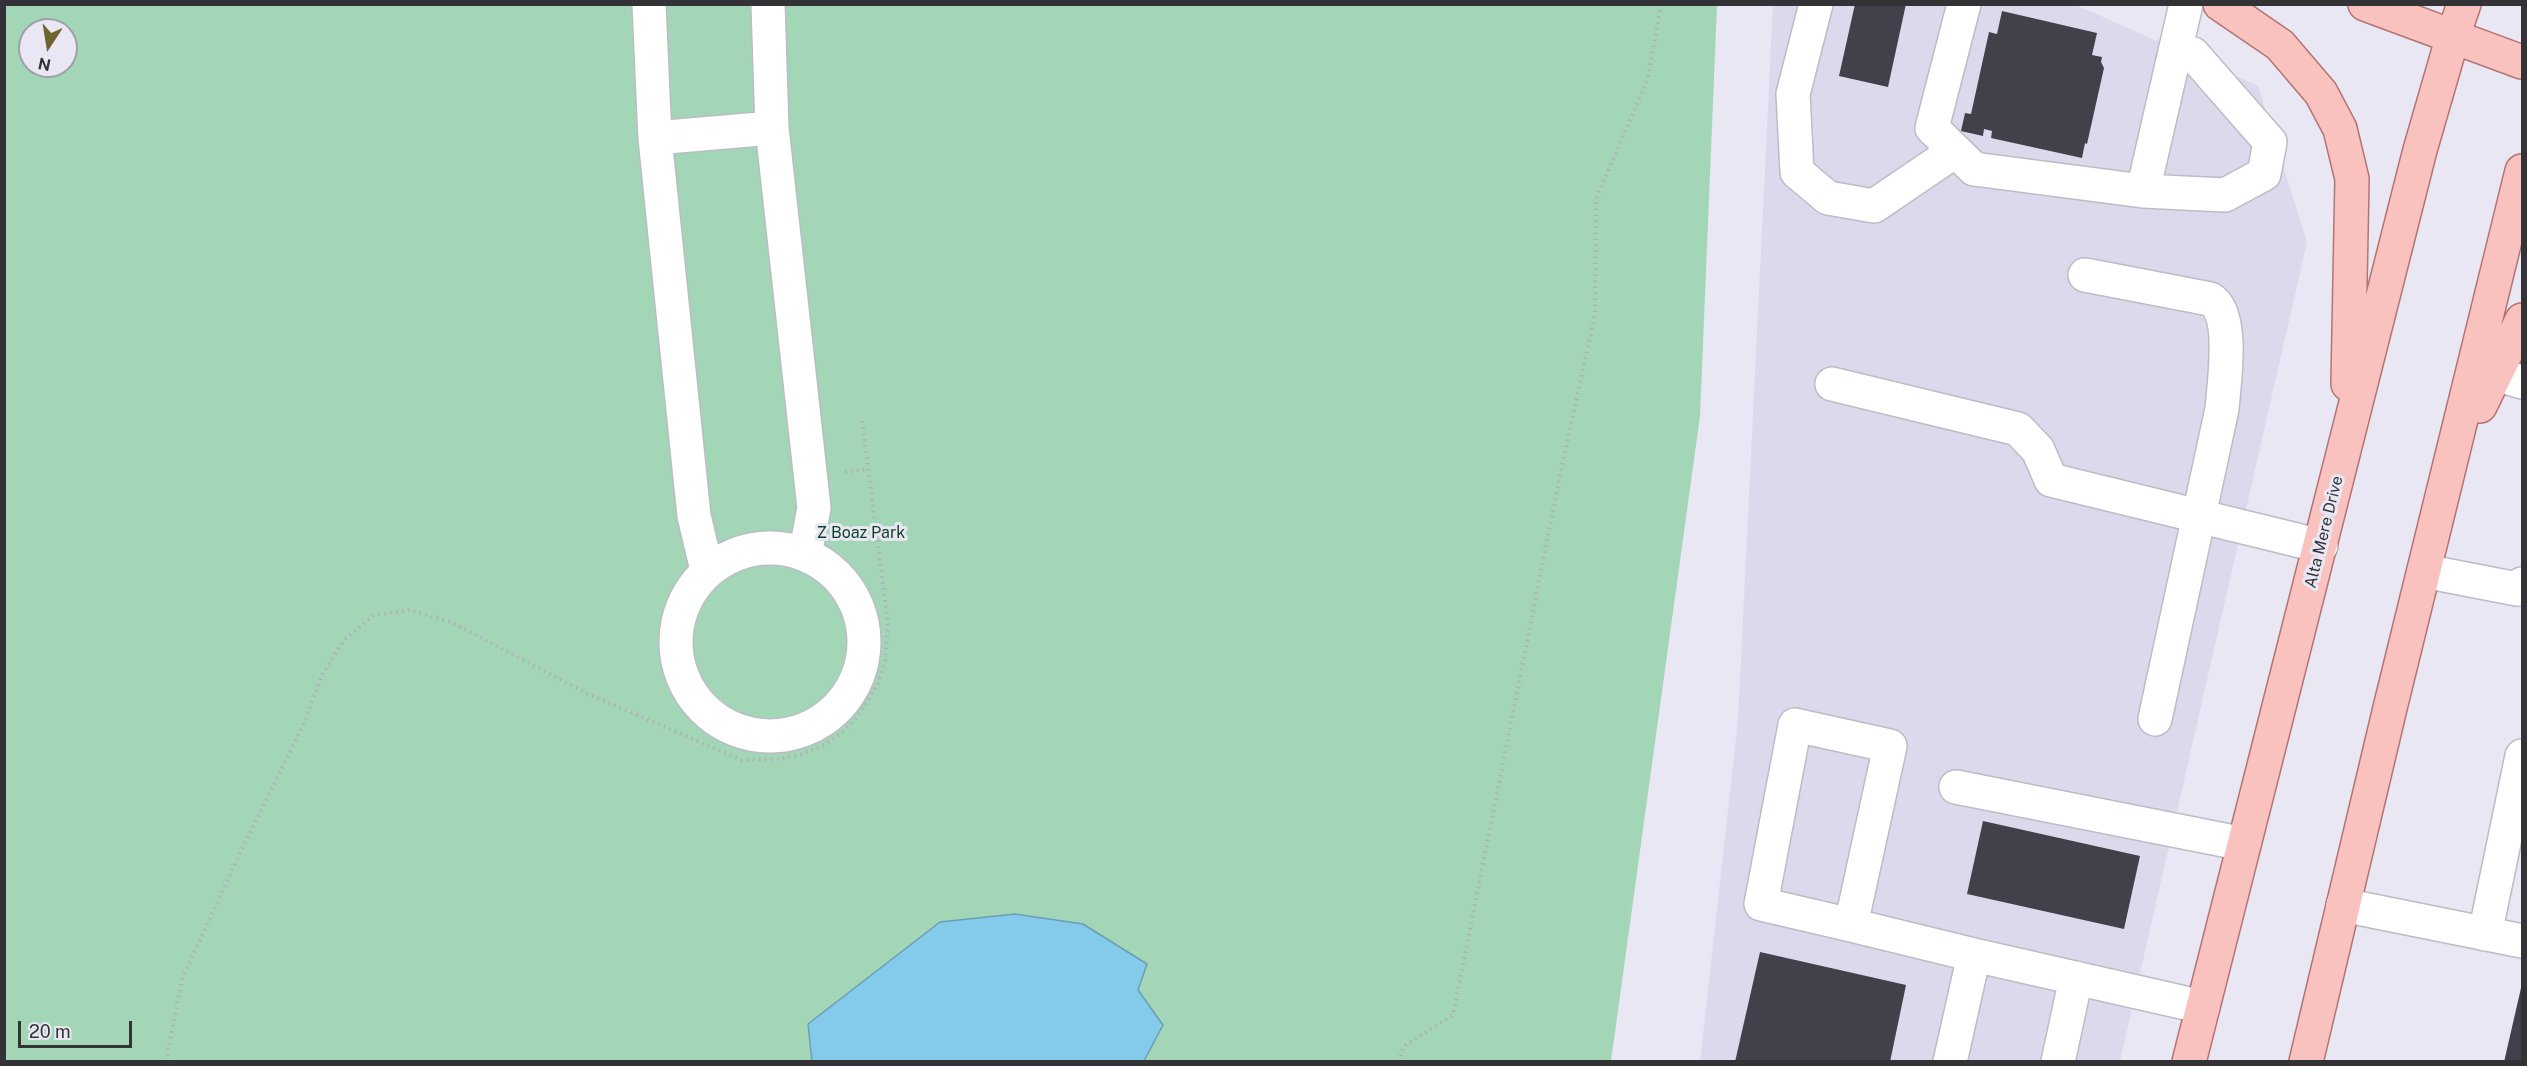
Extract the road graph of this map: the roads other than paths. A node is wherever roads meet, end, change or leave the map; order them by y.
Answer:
1 (649, 4) edge
2 (768, 4) edge
3 (1816, 4) edge
4 (1964, 4) edge
5 (2186, 4) edge
6 (2220, 4) edge
7 (2364, 4) edge
8 (2464, 4) edge
9 (2452, 36) junction
10 (2175, 51) junction
11 (2523, 62) edge
12 (772, 128) junction
13 (655, 138) junction
14 (1955, 151) junction
15 (2523, 171) edge
16 (2143, 190) junction
17 (2085, 276) dead end
18 (2523, 320) edge
19 (2509, 378) edge
20 (1832, 384) dead end
21 (2347, 442) junction
22 (2450, 470) junction
23 (2199, 516) junction
24 (2321, 546) junction
25 (805, 555) junction
26 (707, 570) junction
27 (2424, 571) junction
28 (2523, 584) edge
29 (2156, 719) dead end
30 (2523, 756) edge
31 (1956, 787) dead end
32 (2244, 844) junction
33 (2343, 904) junction
34 (1851, 926) junction
35 (2485, 934) junction
36 (2523, 941) edge
37 (1974, 955) junction
38 (2076, 978) junction
39 (2203, 1006) junction
40 (1950, 1062) edge
41 (2058, 1062) edge
42 (2189, 1062) edge
43 (2306, 1062) edge

1 - 13 lane
2 - 12 lane
3 - 14 lane
4 - 14 lane
5 - 10 lane
6 - 21 main road
7 - 9 main road
8 - 9 main road, Alta Mere Drive
9 - 11 main road
9 - 21 main road, Alta Mere Drive
10 - 16 lane
10 - 16 lane
12 - 13 lane
12 - 25 lane
13 - 26 lane
14 - 16 lane
15 - 22 main road
17 - 23 lane
18 - 19 main road
19 - 22 main road
20 - 23 lane
21 - 24 main road, Alta Mere Drive
22 - 27 main road
23 - 24 lane
23 - 29 lane
24 - 32 main road, Alta Mere Drive
25 - 26 lane
25 - 26 lane
27 - 28 lane
27 - 33 main road
30 - 35 lane
31 - 32 lane
32 - 39 main road, Alta Mere Drive
33 - 35 lane
33 - 43 main road
34 - 34 lane
34 - 37 lane
35 - 36 lane
37 - 38 lane
37 - 40 lane
38 - 39 lane
38 - 41 lane
39 - 42 main road, Alta Mere Drive

